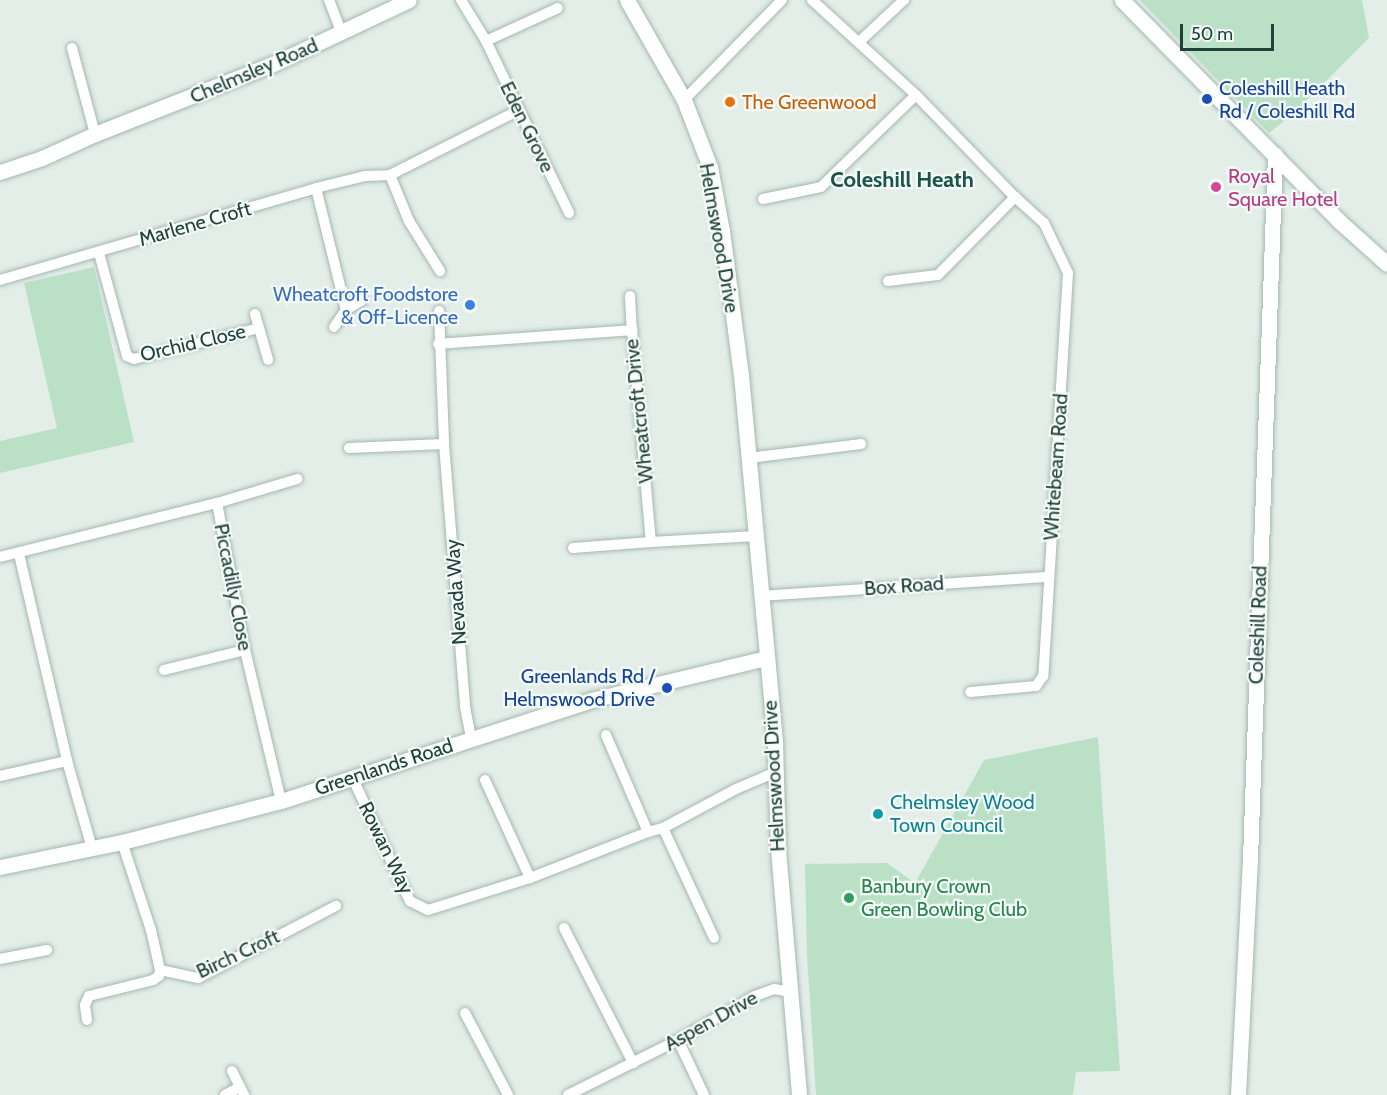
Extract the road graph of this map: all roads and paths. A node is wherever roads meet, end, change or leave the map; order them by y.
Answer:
1 (329, 0) edge
2 (409, 0) edge
3 (461, 0) edge
4 (627, 0) edge
5 (782, 0) edge
6 (812, 0) edge
7 (904, 0) edge
8 (1122, 0) edge
9 (558, 8) dead end
10 (342, 34) junction
11 (486, 41) junction
12 (859, 42) junction
13 (72, 48) dead end
14 (916, 95) junction
15 (684, 100) junction
16 (519, 110) junction
17 (95, 134) junction
18 (1275, 154) junction
19 (0, 171) edge
20 (390, 175) junction
21 (315, 188) junction
22 (1015, 197) junction
23 (763, 199) dead end
24 (569, 213) dead end
25 (99, 253) junction
26 (1387, 264) edge
27 (440, 271) dead end
28 (0, 280) edge
29 (888, 281) dead end
30 (630, 296) dead end
31 (362, 300) dead end
32 (346, 310) junction
33 (439, 311) dead end
34 (255, 315) dead end
35 (333, 327) dead end
36 (259, 328) junction
37 (632, 330) junction
38 (438, 344) junction
39 (268, 360) dead end
40 (444, 444) junction
41 (861, 444) dead end
42 (349, 448) dead end
43 (749, 458) junction
44 (297, 479) dead end
45 (217, 503) junction
46 (756, 537) junction
47 (651, 542) junction
48 (573, 548) dead end
49 (19, 554) junction
50 (0, 557) edge
51 (1048, 577) junction
52 (761, 596) junction
53 (245, 650) junction
54 (766, 658) junction
55 (165, 670) dead end
56 (970, 692) dead end
57 (606, 735) dead end
58 (471, 739) junction
59 (67, 761) junction
60 (776, 772) junction
61 (0, 776) edge
62 (353, 779) junction
63 (485, 780) dead end
64 (281, 801) junction
65 (663, 828) junction
66 (648, 832) junction
67 (122, 842) junction
68 (92, 848) junction
69 (0, 867) edge
70 (530, 878) junction
71 (336, 906) dead end
72 (564, 928) dead end
73 (714, 938) dead end
74 (46, 950) dead end
75 (0, 959) edge
76 (160, 970) junction
77 (791, 992) junction
78 (465, 1013) dead end
79 (87, 1020) dead end
80 (678, 1040) junction
81 (633, 1063) junction
82 (232, 1071) dead end
83 (242, 1091) edge
84 (225, 1095) edge
85 (508, 1095) edge
86 (568, 1095) edge
87 (705, 1095) edge
88 (799, 1095) edge
89 (1238, 1095) edge

1 - 10 street
2 - 10 street, Chelmsley Road
3 - 11 street, Eden Grove
4 - 15 street, Helmswood Drive
5 - 15 street
6 - 12 street, Whitebeam Road
7 - 12 street
8 - 18 street
9 - 11 street
10 - 17 street, Chelmsley Road
11 - 16 street, Eden Grove
12 - 14 street, Whitebeam Road
13 - 17 street
14 - 22 street, Whitebeam Road
14 - 23 street
15 - 43 street, Helmswood Drive
16 - 20 street, Marlene Croft
16 - 24 street, Eden Grove
17 - 19 street, Chelmsley Road
18 - 26 street
18 - 89 street, Coleshill Road
20 - 21 street, Marlene Croft
20 - 27 street
21 - 25 street, Marlene Croft
21 - 32 street
22 - 29 street
22 - 51 street, Whitebeam Road
25 - 28 street, Marlene Croft
25 - 36 street, Orchid Close
30 - 37 street
31 - 32 street
32 - 35 street
33 - 38 street, Nevada Way
34 - 36 street, Orchid Close
36 - 39 street, Orchid Close
37 - 38 street, Wheatcroft Drive
37 - 47 street, Wheatcroft Drive
38 - 40 street, Nevada Way
40 - 42 street
40 - 58 street, Nevada Way
41 - 43 street
43 - 46 street, Helmswood Drive
44 - 45 street
45 - 49 street, Piccadilly Close
45 - 53 street, Piccadilly Close
46 - 47 street
46 - 52 street, Helmswood Drive
47 - 48 street
49 - 50 street, Piccadilly Close
49 - 59 street
51 - 52 street, Box Road
51 - 56 street, Whitebeam Road
52 - 54 street, Helmswood Drive
53 - 55 street
53 - 64 street, Piccadilly Close
54 - 58 street, Greenlands Road
54 - 60 street, Helmswood Drive
57 - 66 street
58 - 62 street, Greenlands Road
59 - 61 street
59 - 68 street
60 - 65 street, Rowan Way
60 - 77 street, Helmswood Drive
62 - 64 street, Greenlands Road
62 - 70 street, Rowan Way
63 - 70 street
64 - 67 street, Greenlands Road
65 - 66 street, Rowan Way
65 - 73 street
66 - 70 street, Rowan Way
67 - 68 street, Greenlands Road
67 - 76 street
68 - 69 street, Greenlands Road
71 - 76 street, Birch Croft
72 - 81 street
74 - 75 street
76 - 79 street
77 - 80 street, Aspen Drive
77 - 88 street, Helmswood Drive
78 - 85 street
80 - 81 street, Aspen Drive
80 - 87 street
81 - 86 street, Aspen Drive
82 - 83 street
83 - 84 street

